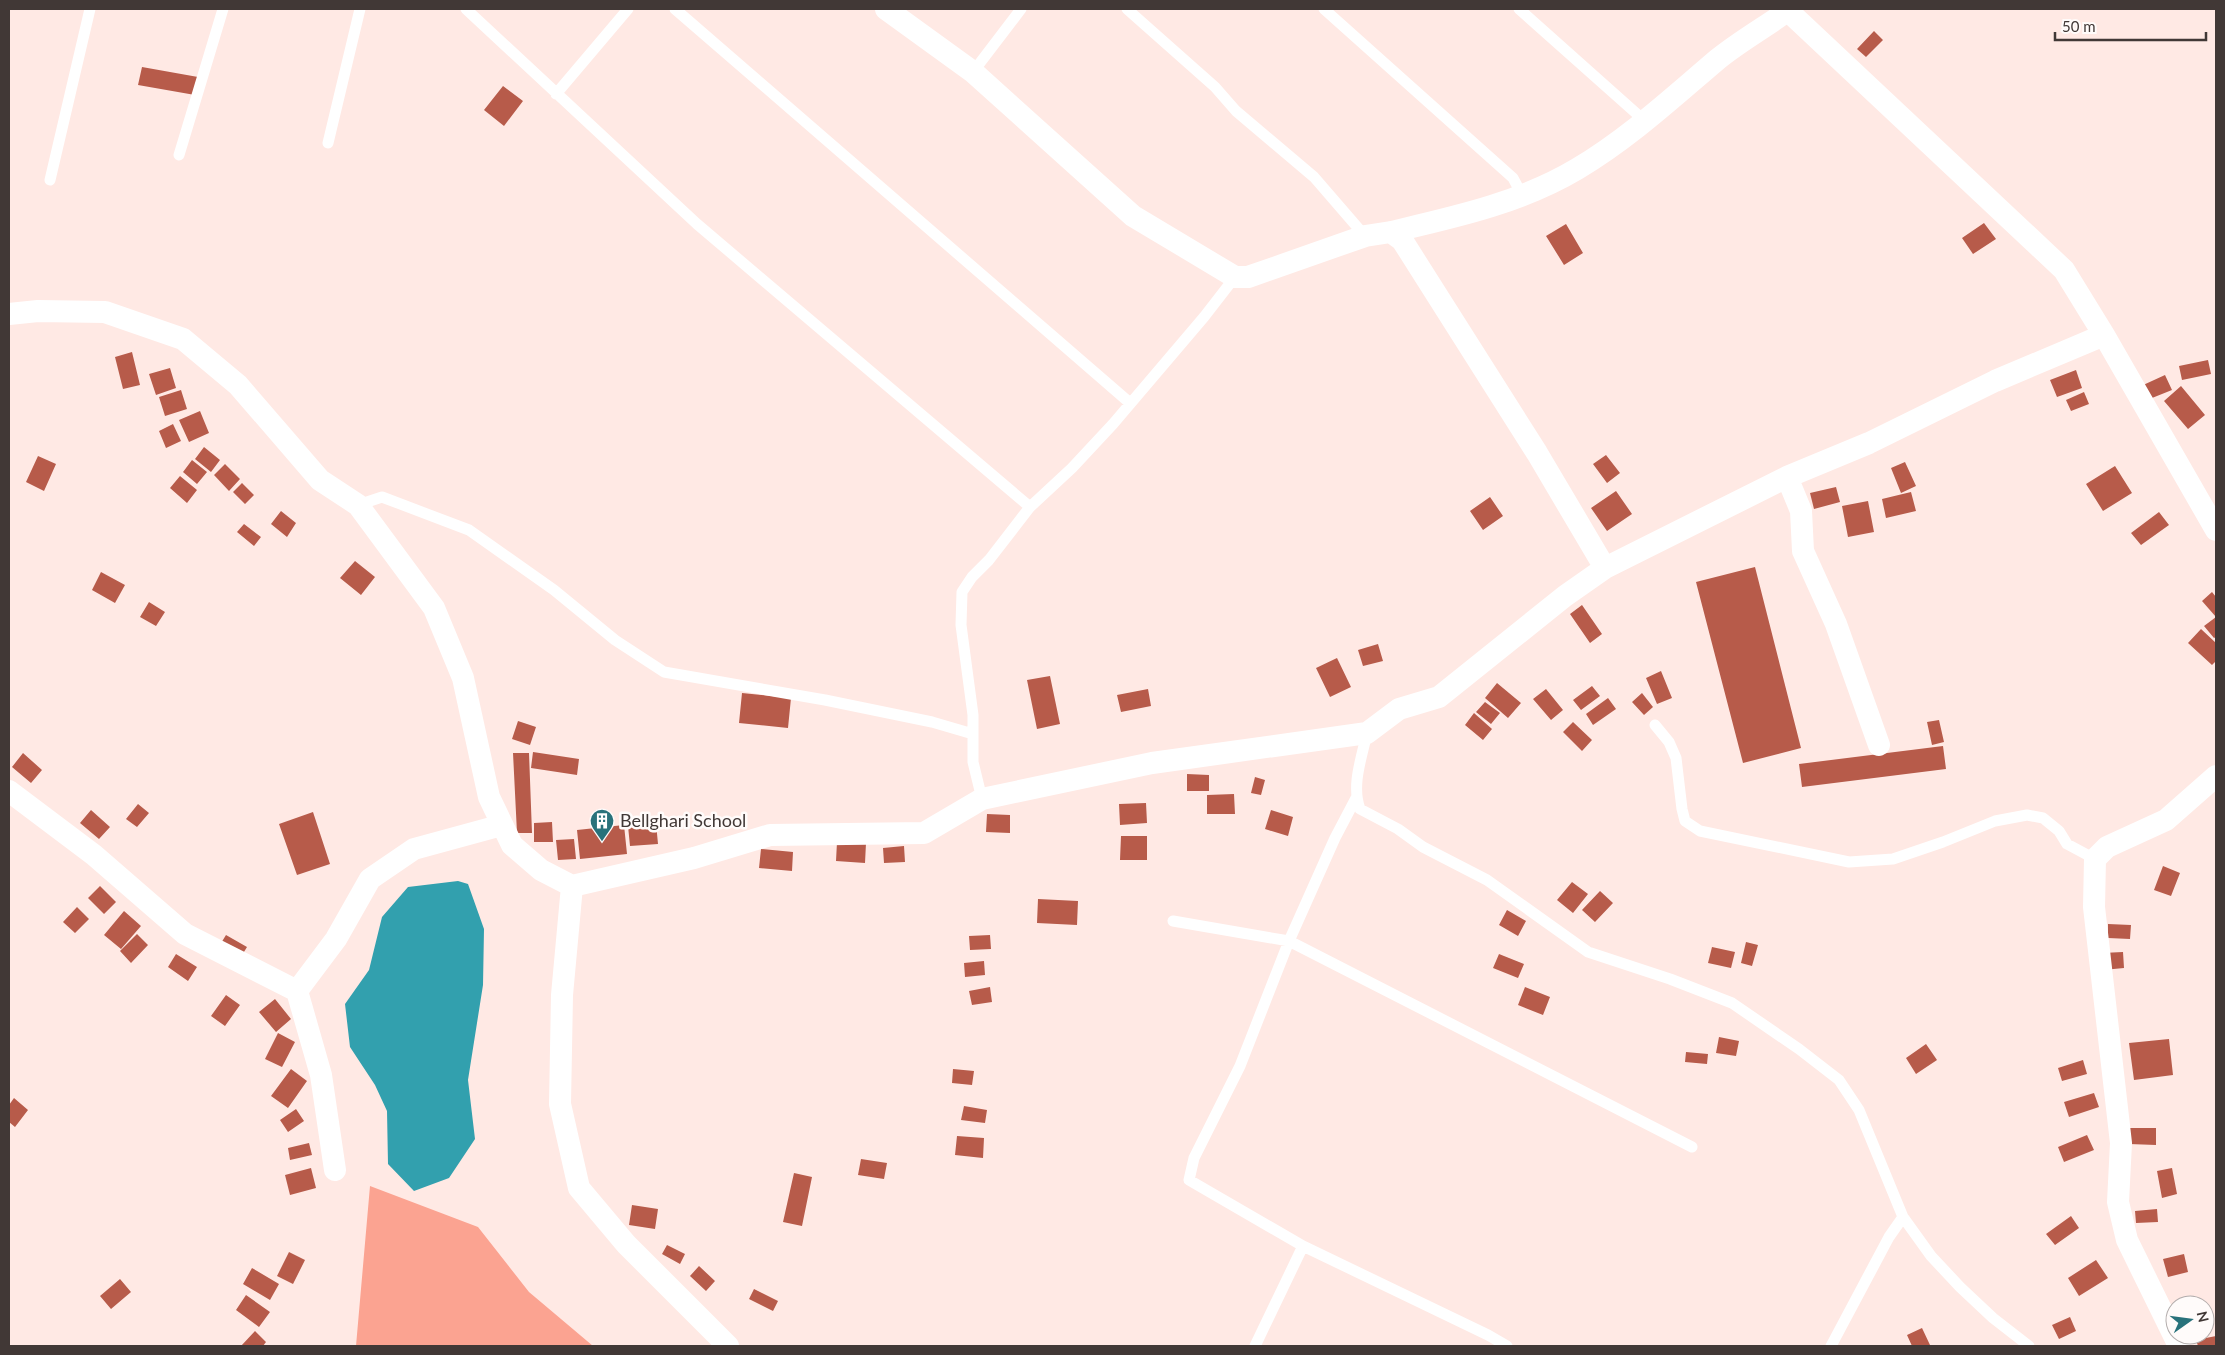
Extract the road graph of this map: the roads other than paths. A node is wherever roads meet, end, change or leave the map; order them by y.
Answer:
1 (90, 9) edge
2 (223, 9) edge
3 (360, 9) edge
4 (466, 9) edge
5 (628, 9) edge
6 (675, 9) edge
7 (886, 9) edge
8 (1021, 9) edge
9 (1127, 9) edge
10 (1324, 9) edge
11 (1519, 9) edge
12 (1788, 9) edge
13 (973, 72) junction
14 (556, 94) junction
15 (1646, 122) junction
16 (328, 143) dead end
17 (179, 155) dead end
18 (50, 180) dead end
19 (1522, 196) junction
20 (1391, 232) junction
21 (1365, 236) junction
22 (1236, 276) junction
23 (9, 314) edge
24 (2104, 335) junction
25 (1130, 403) junction
26 (1787, 477) junction
27 (358, 505) junction
28 (1030, 507) junction
29 (2216, 530) edge
30 (1605, 568) junction
31 (1655, 725) dead end
32 (1367, 733) junction
33 (973, 734) junction
34 (1879, 745) dead end
35 (2216, 776) edge
36 (9, 791) edge
37 (1356, 798) junction
38 (982, 799) junction
39 (502, 825) junction
40 (2095, 859) junction
41 (572, 886) junction
42 (1173, 921) dead end
43 (1289, 941) junction
44 (297, 991) junction
45 (1692, 1147) dead end
46 (335, 1170) dead end
47 (1903, 1217) junction
48 (1303, 1246) junction
49 (2165, 1320) edge
50 (728, 1346) edge
51 (1255, 1346) edge
52 (1506, 1346) edge
53 (1831, 1346) edge
54 (2029, 1346) edge

1 - 18 lane
2 - 17 lane
3 - 16 lane
4 - 14 lane
5 - 14 lane
6 - 25 lane
7 - 13 street
8 - 13 lane
9 - 21 lane
10 - 19 lane
11 - 15 lane
12 - 15 street
12 - 24 street
13 - 22 street
14 - 28 lane
15 - 19 street
19 - 20 street
20 - 21 street
20 - 30 street
21 - 22 street
22 - 25 lane
23 - 27 street
24 - 26 street
24 - 29 street
25 - 28 lane
26 - 30 street
26 - 34 street
27 - 33 lane
27 - 39 street
28 - 33 lane
30 - 32 street
31 - 40 lane
32 - 37 lane
32 - 38 street
33 - 38 lane
35 - 40 street
36 - 44 street
37 - 43 lane
37 - 47 lane
38 - 41 street
39 - 41 street
39 - 44 street
40 - 49 street
41 - 50 street
42 - 43 lane
43 - 45 lane
43 - 48 lane
44 - 46 street
47 - 53 lane
47 - 54 lane
48 - 51 lane
48 - 52 lane

